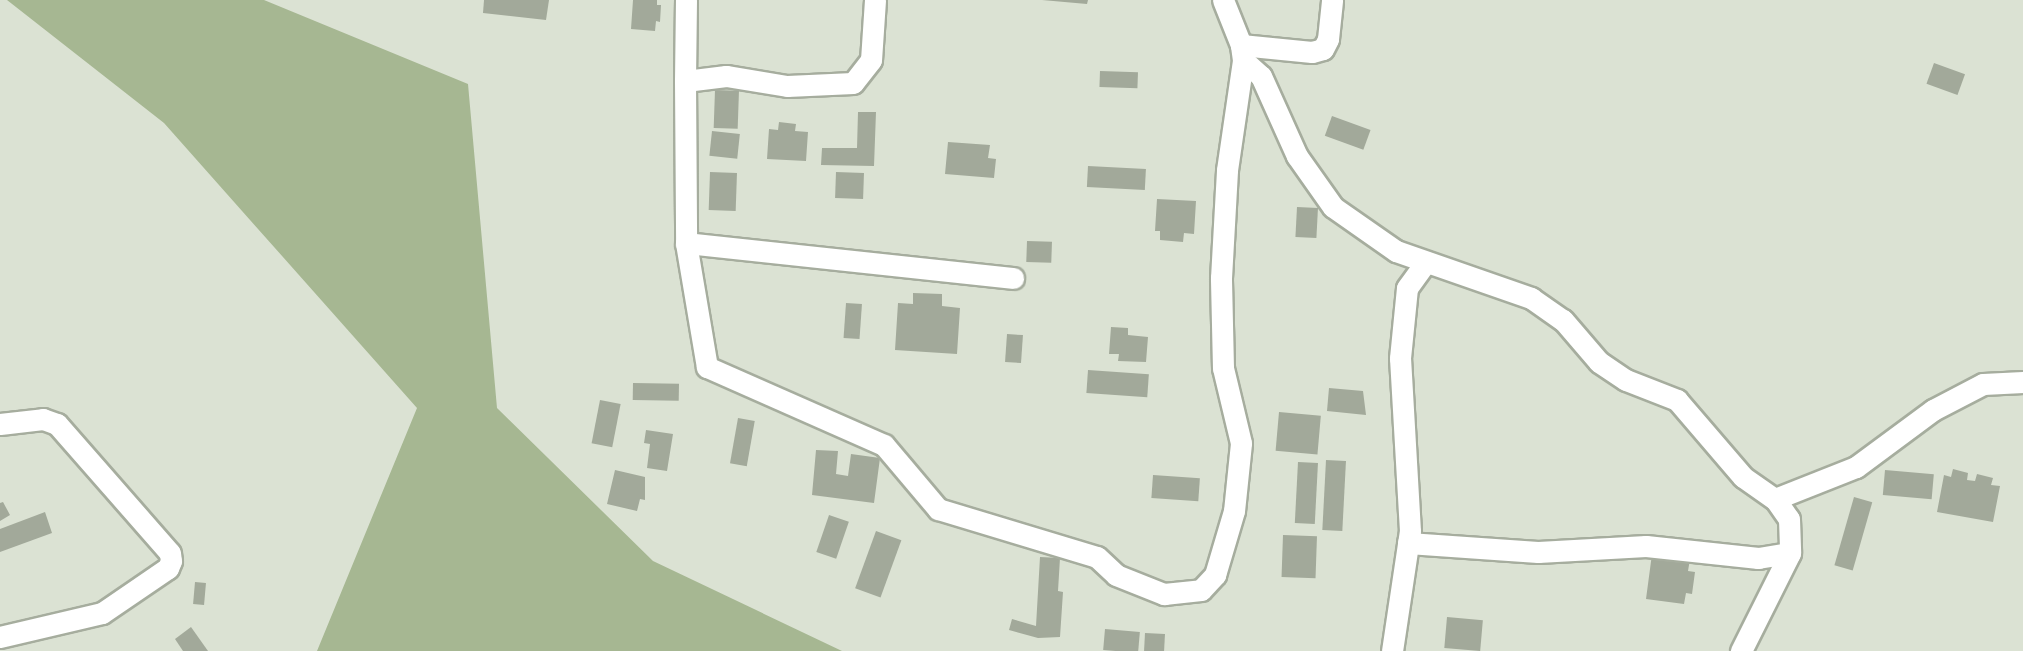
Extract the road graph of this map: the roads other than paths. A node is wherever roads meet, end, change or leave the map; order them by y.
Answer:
1 (686, 0) edge
2 (875, 0) edge
3 (1223, 0) edge
4 (1332, 0) edge
5 (1242, 52) junction
6 (686, 81) junction
7 (686, 243) junction
8 (1426, 262) junction
9 (1013, 279) dead end
10 (2023, 382) edge
11 (0, 424) edge
12 (1775, 499) junction
13 (1408, 543) junction
14 (1790, 553) junction
15 (0, 638) edge
16 (1392, 651) edge
17 (1741, 651) edge

1 - 6 street
2 - 6 street
3 - 5 street
4 - 5 street
5 - 7 street
5 - 8 street
6 - 7 street
7 - 9 street
8 - 12 street
8 - 13 street
10 - 12 street
11 - 15 street
12 - 14 street
13 - 14 street
13 - 16 street
14 - 17 street

